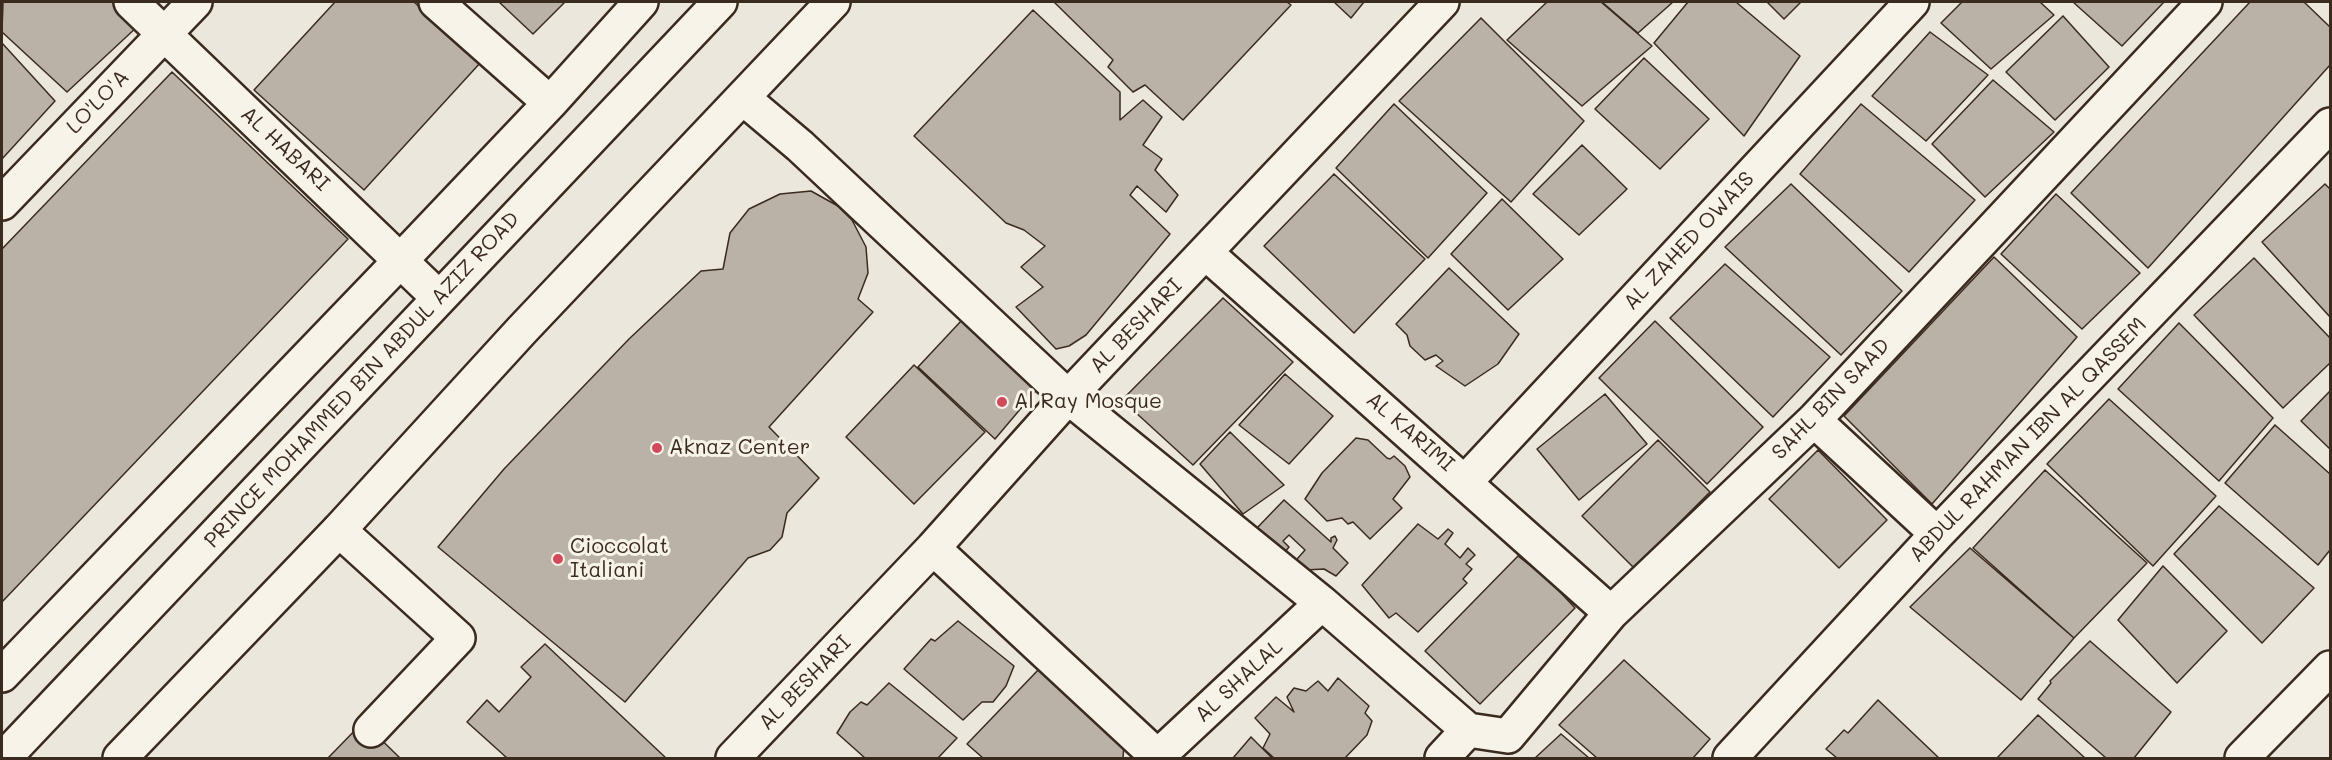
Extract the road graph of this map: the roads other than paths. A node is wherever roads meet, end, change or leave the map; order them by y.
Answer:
1 (131, 2) edge
2 (195, 2) edge
3 (436, 2) edge
4 (641, 2) edge
5 (833, 2) edge
6 (1442, 2) edge
7 (1912, 2) edge
8 (2205, 2) edge
9 (714, 3) edge
10 (163, 34) junction
11 (743, 98) junction
12 (550, 103) junction
13 (2331, 125) edge
14 (2, 203) edge
15 (1206, 253) junction
16 (401, 260) junction
17 (438, 297) junction
18 (1068, 397) junction
19 (1814, 420) junction
20 (1466, 481) junction
21 (339, 530) junction
22 (1937, 534) junction
23 (933, 548) junction
24 (1322, 603) junction
25 (1611, 613) junction
26 (2331, 668) edge
27 (2, 675) edge
28 (371, 730) dead end
29 (1468, 730) junction
30 (1157, 758) edge
31 (4, 759) edge
32 (120, 759) edge
33 (733, 759) edge
34 (1442, 759) edge
35 (1730, 759) edge
36 (2242, 759) edge

1 - 10 street, AL HABARI
2 - 10 street, LO'LO'A
3 - 12 street
4 - 12 street
5 - 11 street
6 - 15 street, AL BESHARI
7 - 20 street, AL ZAHED OWAIS
8 - 19 street, SAHL BIN SAAD
9 - 17 street, PRINCE MOHAMMED BIN ABDUL AZIZ ROAD
10 - 14 street, LO'LO'A
10 - 16 street, AL HABARI
11 - 18 street
11 - 21 street
12 - 16 street
13 - 22 street, ABDUL RAHMAN IBN AL QASSEM
15 - 18 street, AL BESHARI
15 - 20 street, AL KARIMI
16 - 17 street, AL HABARI
16 - 27 street
17 - 31 street, PRINCE MOHAMMED BIN ABDUL AZIZ ROAD
18 - 23 street, AL BESHARI
18 - 24 street
19 - 22 street
19 - 25 street, SAHL BIN SAAD
20 - 25 street, AL KARIMI
21 - 28 street
21 - 32 street
22 - 35 street, ABDUL RAHMAN IBN AL QASSEM
23 - 30 street
23 - 33 street, AL BESHARI
24 - 29 street
24 - 30 street, AL SHALAL
25 - 29 street, SAHL BIN SAAD
26 - 36 street
29 - 34 street

